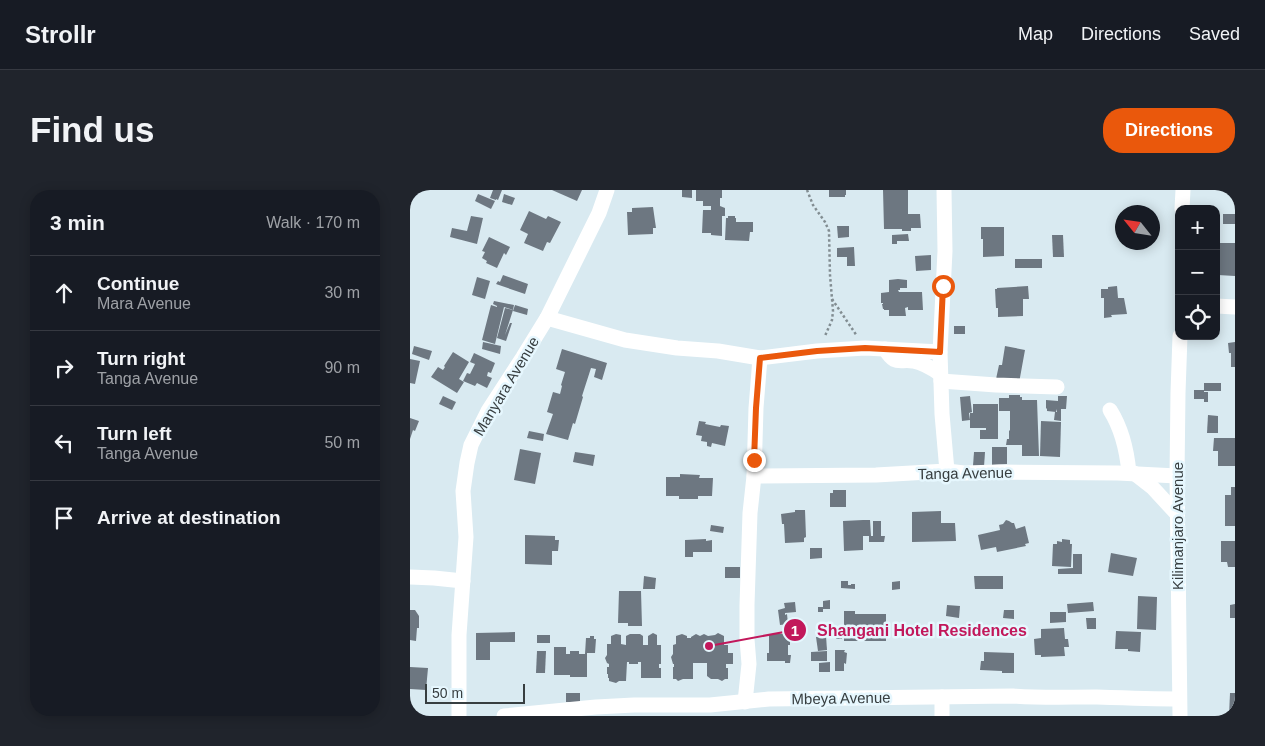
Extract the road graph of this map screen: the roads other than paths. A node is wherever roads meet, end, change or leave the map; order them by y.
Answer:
1 (607, 190) edge
2 (944, 190) edge
3 (1183, 190) edge
4 (1182, 205) edge
5 (1220, 306) edge
6 (1235, 307) edge
7 (547, 318) junction
8 (1180, 340) edge
9 (886, 349) junction
10 (940, 352) junction
11 (760, 358) junction
12 (940, 377) junction
13 (1057, 387) dead end
14 (1110, 410) dead end
15 (947, 471) junction
16 (1131, 473) junction
17 (754, 476) junction
18 (1177, 476) junction
19 (1177, 514) junction
20 (410, 577) edge
21 (463, 581) junction
22 (942, 697) junction
23 (1179, 699) junction
24 (738, 707) edge
25 (459, 716) edge
26 (504, 716) edge
27 (942, 716) edge
28 (1180, 716) edge

1 - 7 street, Manyara Avenue
2 - 10 street
3 - 4 street
5 - 6 street
7 - 11 street
7 - 21 street, Manyara Avenue
8 - 18 street, Kilimanjaro Avenue
9 - 10 street
9 - 11 street
9 - 12 street
10 - 12 street
11 - 17 street
12 - 13 street
12 - 15 street
14 - 16 street
15 - 16 street, Tanga Avenue
15 - 17 street, Tanga Avenue
16 - 18 street, Tanga Avenue
16 - 19 street
17 - 24 street
18 - 19 street, Kilimanjaro Avenue
19 - 23 street, Kilimanjaro Avenue
20 - 21 street
21 - 25 street, Manyara Avenue
22 - 23 street, Mbeya Avenue
22 - 24 street, Mbeya Avenue
22 - 27 street
23 - 28 street, Kilimanjaro Avenue
24 - 26 street, Mbeya Avenue

